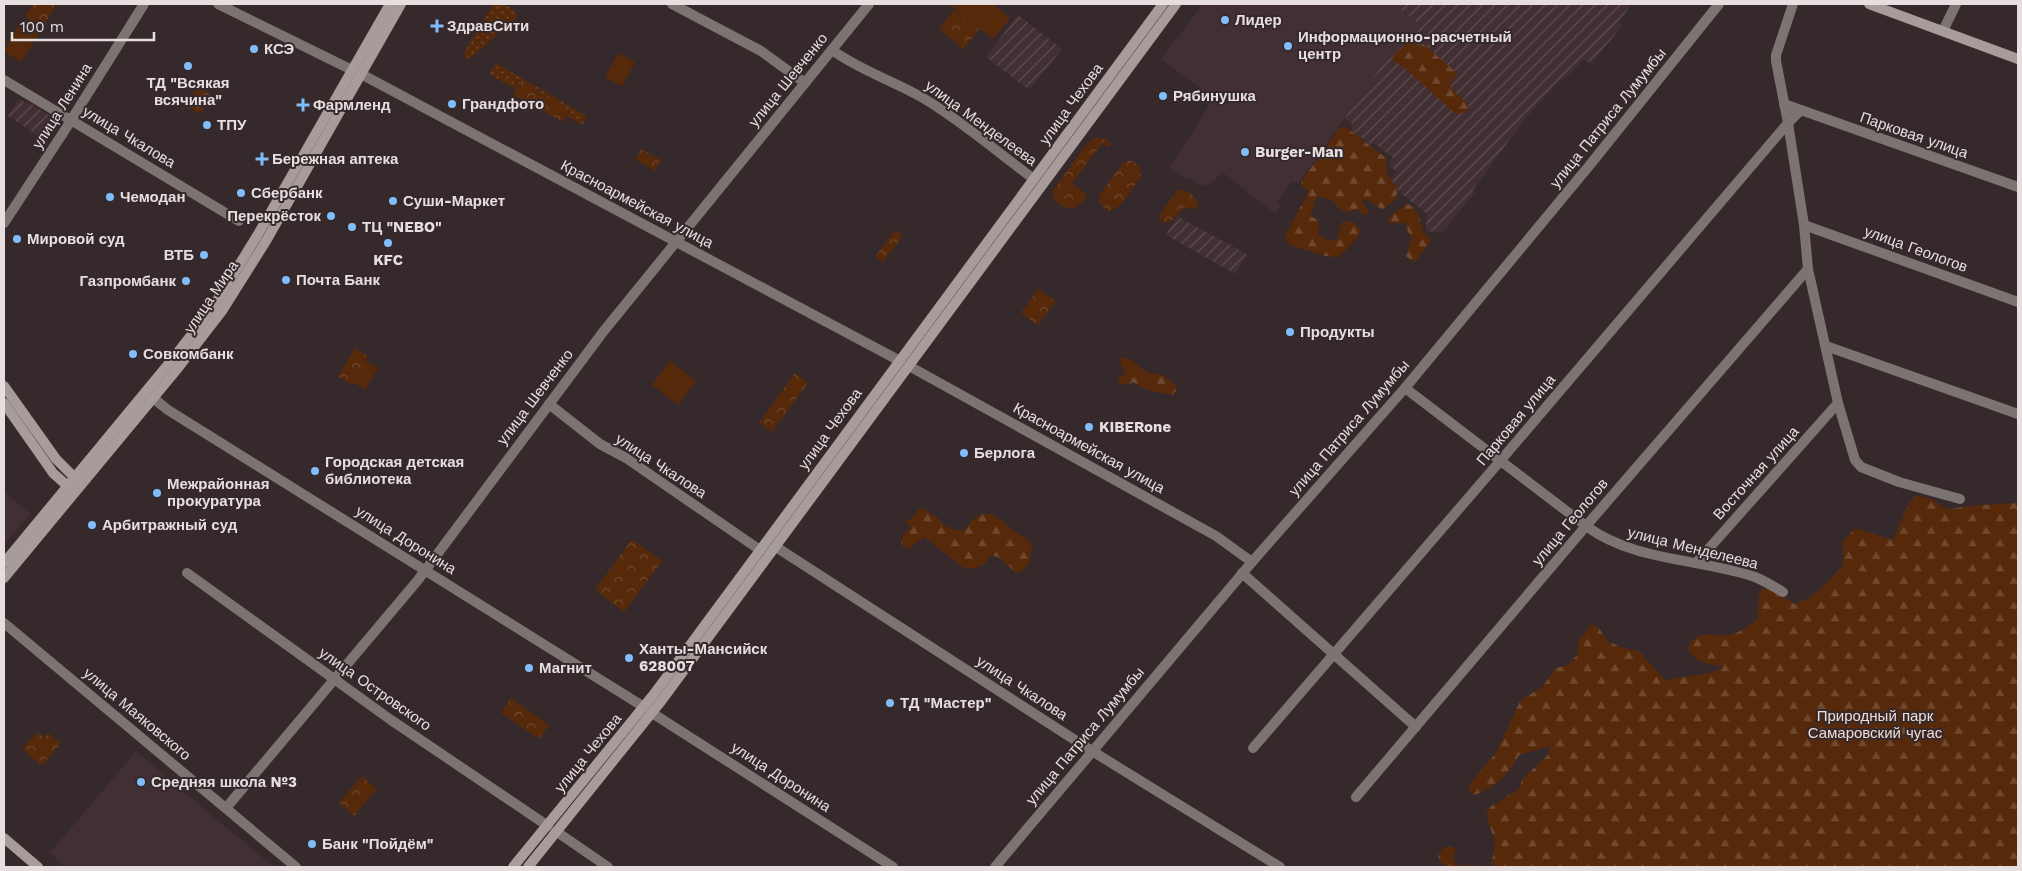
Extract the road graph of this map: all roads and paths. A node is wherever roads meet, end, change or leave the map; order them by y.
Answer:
1 (144, 4) edge
2 (218, 4) edge
3 (390, 4) edge
4 (401, 4) edge
5 (672, 4) edge
6 (869, 4) edge
7 (1163, 4) edge
8 (1176, 4) edge
9 (1719, 4) edge
10 (1793, 4) edge
11 (1869, 4) edge
12 (1956, 4) edge
13 (1943, 32) junction
14 (832, 50) junction
15 (2018, 59) edge
16 (357, 72) junction
17 (4, 80) edge
18 (805, 83) junction
19 (1784, 104) junction
20 (1801, 110) junction
21 (72, 119) junction
22 (1788, 123) junction
23 (1038, 182) junction
24 (2018, 187) edge
25 (239, 220) dead end
26 (4, 223) edge
27 (1804, 225) junction
28 (676, 242) junction
29 (1808, 269) junction
30 (2018, 302) edge
31 (1826, 346) junction
32 (900, 360) junction
33 (909, 366) junction
34 (4, 386) edge
35 (1405, 388) junction
36 (149, 395) junction
37 (4, 403) edge
38 (1838, 403) junction
39 (548, 404) junction
40 (2018, 414) edge
41 (1501, 460) junction
42 (74, 485) junction
43 (1960, 499) dead end
44 (1586, 526) junction
45 (776, 547) junction
46 (760, 550) junction
47 (1252, 562) junction
48 (4, 563) edge
49 (1696, 563) junction
50 (425, 570) junction
51 (186, 573) dead end
52 (1242, 573) junction
53 (4, 578) edge
54 (1783, 592) dead end
55 (4, 623) edge
56 (1335, 655) junction
57 (334, 680) junction
58 (648, 710) junction
59 (1416, 727) junction
60 (1253, 748) dead end
61 (1092, 751) junction
62 (1356, 797) dead end
63 (226, 808) junction
64 (552, 829) junction
65 (4, 838) edge
66 (38, 867) edge
67 (296, 867) edge
68 (514, 867) edge
69 (528, 867) edge
70 (608, 867) edge
71 (893, 867) edge
72 (995, 867) edge
73 (1280, 867) edge

1 - 21 street, улица Ленина
2 - 16 street, Красноармейская улица
3 - 16 main road, улица Мира
4 - 16 main road, улица Мира
5 - 18 street
6 - 14 street, улица Шевченко
7 - 23 main road, улица Чехова
8 - 23 main road, улица Чехова
9 - 35 street, улица Патриса Лумумбы
10 - 19 street
11 - 13 main road
12 - 13 street
13 - 15 main road
14 - 18 street, улица Шевченко
14 - 23 street, улица Менделеева
16 - 28 street, Красноармейская улица
16 - 36 main road, улица Мира
17 - 21 street, улица Чкалова
18 - 28 street, улица Шевченко
19 - 20 street, Парковая улица
19 - 22 street
20 - 22 street, Парковая улица
20 - 24 street, Парковая улица
21 - 25 street, улица Чкалова
21 - 26 street, улица Ленина
22 - 27 street
22 - 41 street, Парковая улица
23 - 32 main road, улица Чехова
23 - 33 main road, улица Чехова
27 - 29 street
27 - 30 street, улица Геологов
28 - 32 street, Красноармейская улица
28 - 39 street, улица Шевченко
29 - 31 street
29 - 44 street, улица Геологов
31 - 38 street
31 - 40 street
32 - 33 main road
32 - 46 main road, улица Чехова
33 - 45 main road, улица Чехова
33 - 47 street, Красноармейская улица
34 - 42 main road
35 - 41 street, улица Менделеева
35 - 47 street, улица Патриса Лумумбы
36 - 42 main road, улица Мира
36 - 50 street, улица Доронина
37 - 42 main road
38 - 43 street
38 - 49 street, Восточная улица
39 - 46 street, улица Чкалова
39 - 50 street, улица Шевченко
41 - 44 street, улица Менделеева
41 - 56 street, Парковая улица
42 - 48 main road, улица Мира
42 - 53 main road, улица Мира
44 - 49 street, улица Менделеева
44 - 59 street, улица Геологов
45 - 46 main road
45 - 58 main road, улица Чехова
45 - 61 street, улица Чкалова
46 - 58 main road, улица Чехова
47 - 52 street, улица Патриса Лумумбы
49 - 54 street, улица Менделеева
50 - 57 street, улица Шевченко
50 - 58 street, улица Доронина
51 - 57 street, улица Островского
52 - 56 street
52 - 61 street, улица Патриса Лумумбы
55 - 63 street, улица Маяковского
56 - 59 street
56 - 60 street, Парковая улица
57 - 63 street, улица Шевченко
57 - 64 street, улица Островского
58 - 64 main road, улица Чехова
58 - 71 street, улица Доронина
59 - 62 street, улица Геологов
61 - 72 street, улица Патриса Лумумбы
61 - 73 street, улица Чкалова
63 - 67 street, улица Маяковского
64 - 68 main road, улица Чехова
64 - 69 main road, улица Чехова
64 - 70 street, улица Островского
65 - 66 main road

